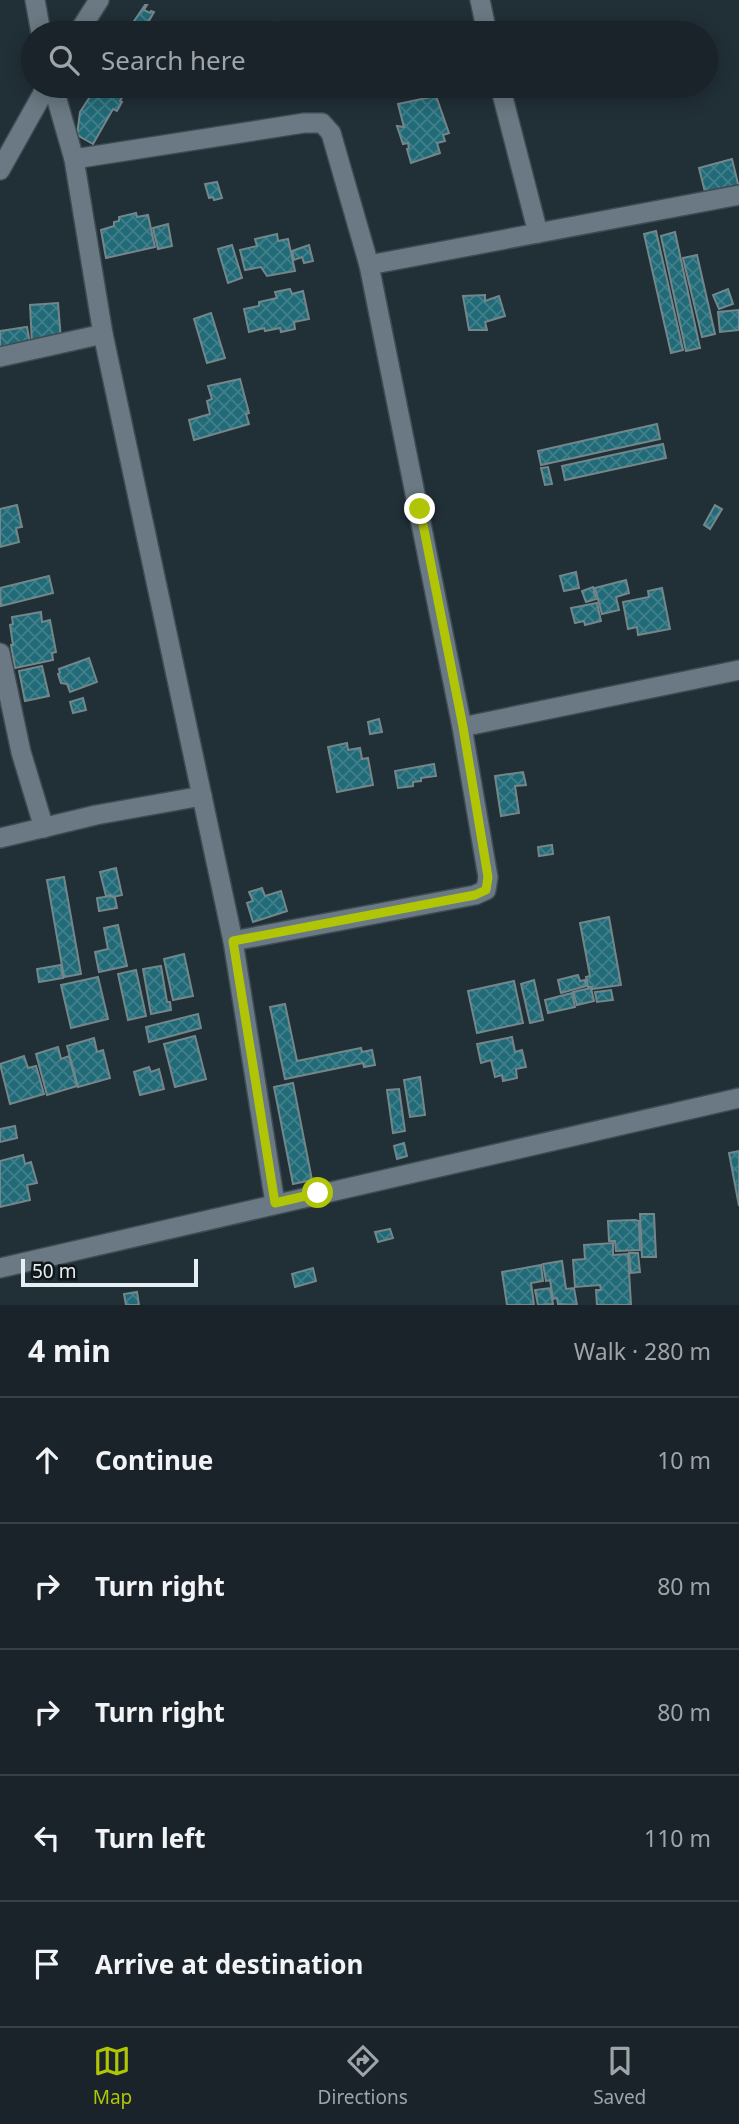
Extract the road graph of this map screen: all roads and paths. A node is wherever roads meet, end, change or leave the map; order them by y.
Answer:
1 (34, 0) edge
2 (99, 0) edge
3 (480, 0) edge
4 (38, 21) edge
5 (86, 21) edge
6 (484, 21) edge
7 (40, 98) edge
8 (56, 98) edge
9 (503, 98) edge
10 (74, 159) junction
11 (0, 170) edge
12 (739, 195) edge
13 (538, 233) junction
14 (369, 265) junction
15 (103, 334) junction
16 (0, 356) edge
17 (0, 653) edge
18 (739, 670) edge
19 (463, 727) junction
20 (202, 796) junction
21 (44, 828) junction
22 (0, 838) edge
23 (233, 941) junction
24 (739, 1098) edge
25 (275, 1203) junction
26 (0, 1268) edge

1 - 4 street
2 - 5 street
3 - 6 street
7 - 11 street
8 - 10 street
9 - 13 street
10 - 14 street
10 - 15 street
12 - 13 street
13 - 14 street
14 - 19 street
15 - 16 street
15 - 20 street
17 - 21 street
18 - 19 street
19 - 23 street
20 - 21 street
20 - 23 street
21 - 22 street
23 - 25 street
24 - 25 street
25 - 26 street

